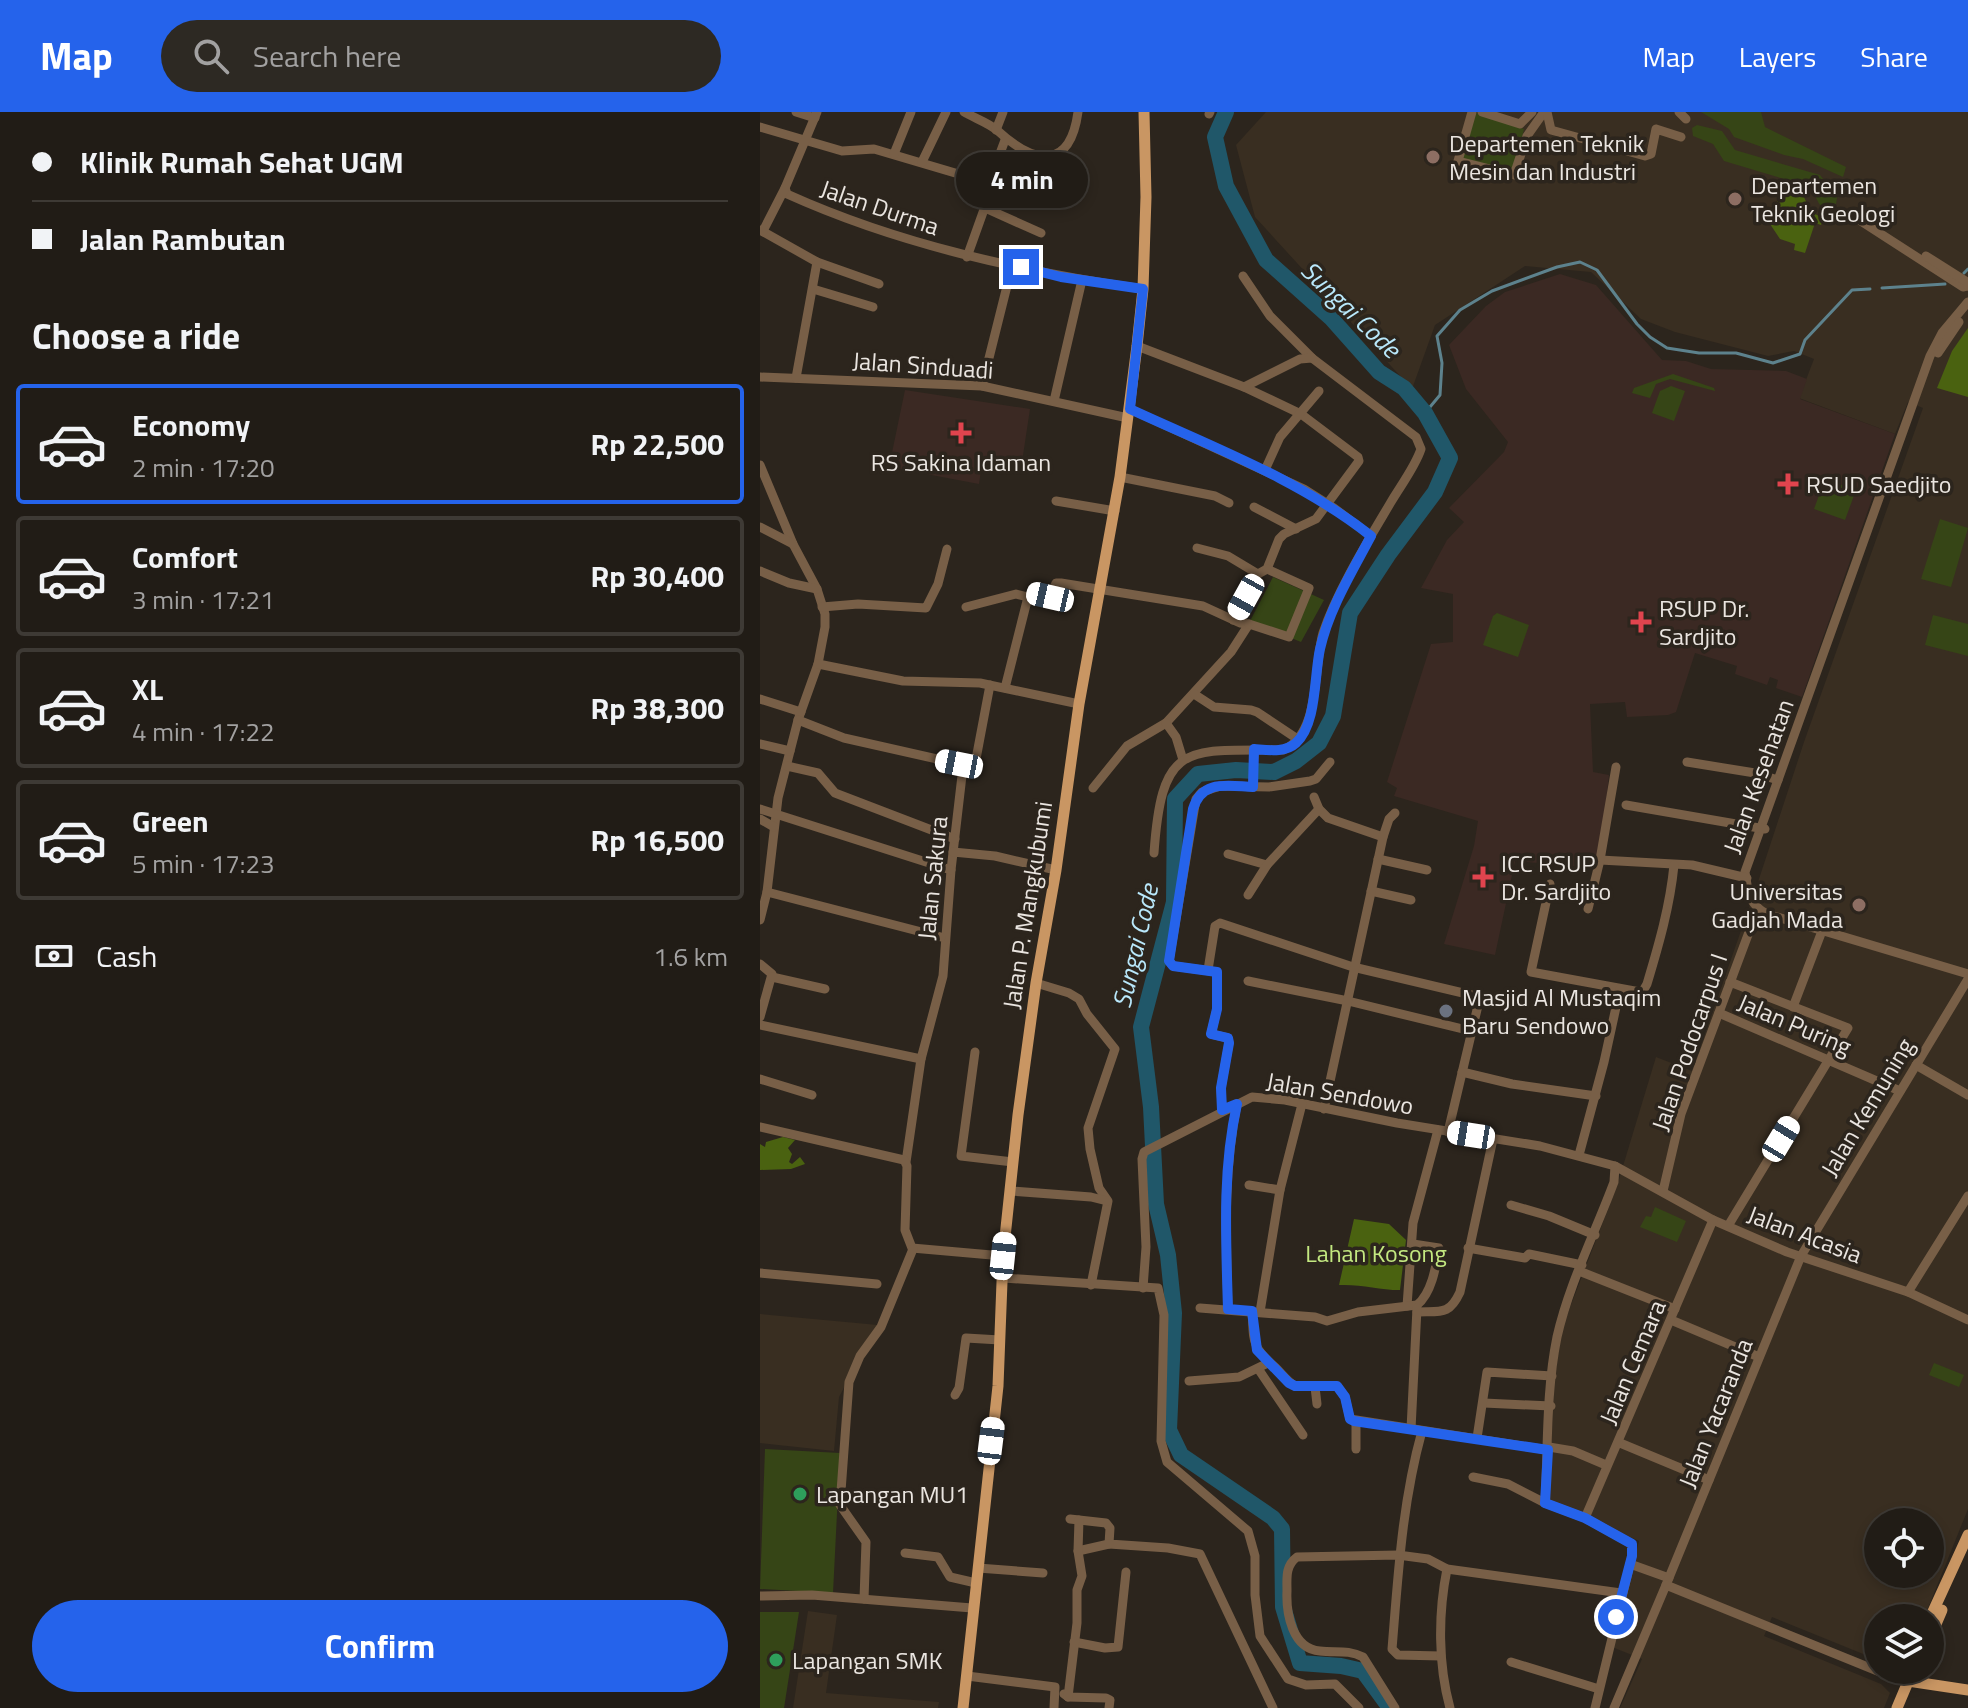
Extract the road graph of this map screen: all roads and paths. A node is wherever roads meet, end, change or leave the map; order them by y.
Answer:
1 (796, 112) edge
2 (911, 112) edge
3 (946, 112) edge
4 (964, 112) edge
5 (1003, 112) edge
6 (1078, 112) edge
7 (1144, 112) edge
8 (1472, 112) edge
9 (1482, 112) edge
10 (1532, 112) edge
11 (1546, 112) edge
12 (816, 115) edge
13 (760, 127) edge
14 (996, 130) junction
15 (1681, 137) dead end
16 (805, 140) junction
17 (1005, 140) junction
18 (894, 154) junction
19 (922, 162) junction
20 (989, 183) junction
21 (785, 188) junction
22 (985, 208) junction
23 (1853, 216) dead end
24 (761, 231) edge
25 (1041, 233) dead end
26 (967, 257) junction
27 (817, 262) junction
28 (1012, 266) junction
29 (1243, 276) dead end
30 (1082, 280) junction
31 (1959, 281) edge
32 (879, 284) dead end
33 (813, 289) junction
34 (1143, 289) junction
35 (1968, 302) edge
36 (873, 307) dead end
37 (1968, 312) edge
38 (1137, 346) junction
39 (1312, 358) junction
40 (760, 377) edge
41 (796, 378) junction
42 (982, 386) junction
43 (1244, 387) junction
44 (1319, 391) dead end
45 (1054, 401) junction
46 (1129, 413) junction
47 (1301, 414) junction
48 (1901, 443) junction
49 (760, 465) edge
50 (1265, 470) junction
51 (1120, 477) junction
52 (1056, 501) dead end
53 (1229, 503) dead end
54 (1327, 503) junction
55 (1254, 507) dead end
56 (1115, 511) junction
57 (760, 527) edge
58 (1296, 529) junction
59 (1371, 536) junction
60 (793, 544) junction
61 (1197, 548) dead end
62 (947, 549) dead end
63 (760, 571) edge
64 (1262, 572) junction
65 (817, 589) junction
66 (1098, 590) junction
67 (1028, 597) junction
68 (822, 607) junction
69 (966, 607) dead end
70 (1233, 620) junction
71 (1249, 624) junction
72 (818, 664) junction
73 (990, 685) junction
74 (1005, 688) junction
75 (1194, 694) junction
76 (760, 699) edge
77 (1079, 704) junction
78 (800, 716) junction
79 (1166, 723) junction
80 (1798, 732) junction
81 (1299, 740) junction
82 (760, 744) edge
83 (790, 751) junction
84 (1254, 752) junction
85 (1183, 760) junction
86 (1330, 762) dead end
87 (1687, 762) dead end
88 (962, 765) junction
89 (787, 766) junction
90 (1616, 767) dead end
91 (1778, 780) junction
92 (1254, 784) junction
93 (1093, 788) dead end
94 (1314, 797) dead end
95 (1626, 805) dead end
96 (760, 809) edge
97 (1319, 809) junction
98 (1771, 809) junction
99 (1395, 813) dead end
100 (776, 814) junction
101 (760, 819) edge
102 (774, 827) junction
103 (1763, 829) junction
104 (1383, 837) junction
105 (955, 839) junction
106 (953, 852) junction
107 (1154, 853) dead end
108 (1228, 854) dead end
109 (1378, 859) junction
110 (1600, 860) junction
111 (1267, 865) junction
112 (1674, 865) junction
113 (951, 870) junction
114 (1056, 870) junction
115 (1427, 870) dead end
116 (1747, 878) junction
117 (1550, 884) dead end
118 (1371, 891) junction
119 (1248, 895) dead end
120 (764, 897) edge
121 (1411, 900) dead end
122 (1758, 908) junction
123 (1588, 909) dead end
124 (760, 920) edge
125 (1822, 931) junction
126 (941, 937) dead end
127 (760, 964) edge
128 (1353, 967) junction
129 (1208, 970) junction
130 (772, 977) junction
131 (1968, 977) edge
132 (1248, 981) dead end
133 (1730, 982) junction
134 (1036, 983) junction
135 (825, 989) dead end
136 (1620, 989) junction
137 (1348, 1001) junction
138 (1793, 1007) junction
139 (1719, 1013) junction
140 (760, 1017) edge
141 (760, 1025) edge
142 (1471, 1031) junction
143 (975, 1052) dead end
144 (921, 1059) junction
145 (1829, 1060) junction
146 (1916, 1065) junction
147 (1462, 1072) junction
148 (760, 1079) edge
149 (1900, 1091) junction
150 (812, 1095) dead end
151 (1968, 1095) edge
152 (1596, 1096) junction
153 (1237, 1104) junction
154 (1302, 1104) junction
155 (1324, 1109) junction
156 (1222, 1110) junction
157 (760, 1127) edge
158 (1443, 1131) junction
159 (1493, 1139) junction
160 (1579, 1155) junction
161 (906, 1162) junction
162 (1013, 1162) junction
163 (1615, 1166) junction
164 (1632, 1177) junction
165 (1614, 1182) junction
166 (1249, 1185) dead end
167 (1280, 1190) junction
168 (1011, 1191) junction
169 (1663, 1191) junction
170 (1968, 1196) edge
171 (1108, 1201) junction
172 (1511, 1205) dead end
173 (1713, 1220) junction
174 (1728, 1226) junction
175 (1595, 1235) junction
176 (1413, 1244) junction
177 (1468, 1248) junction
178 (913, 1249) junction
179 (1003, 1256) junction
180 (1801, 1256) junction
181 (1581, 1268) junction
182 (760, 1273) edge
183 (1003, 1278) junction
184 (877, 1284) dead end
185 (1091, 1285) junction
186 (1143, 1288) junction
187 (1908, 1292) junction
188 (1413, 1307) junction
189 (1200, 1308) dead end
190 (1228, 1309) junction
191 (1675, 1309) junction
192 (1256, 1311) junction
193 (1671, 1320) junction
194 (1968, 1320) edge
195 (1000, 1340) junction
196 (1759, 1357) junction
197 (1268, 1363) junction
198 (1259, 1370) junction
199 (1552, 1376) junction
200 (1189, 1381) dead end
201 (1315, 1387) junction
202 (955, 1395) dead end
203 (1484, 1403) junction
204 (1317, 1404) dead end
205 (1551, 1406) junction
206 (1356, 1421) junction
207 (1416, 1430) junction
208 (1303, 1435) dead end
209 (1477, 1438) junction
210 (1620, 1443) junction
211 (1548, 1448) junction
212 (1356, 1449) dead end
213 (1606, 1465) junction
214 (1473, 1477) dead end
215 (1709, 1480) junction
216 (1545, 1503) junction
217 (1585, 1518) junction
218 (1968, 1535) edge
219 (1109, 1544) junction
220 (1078, 1551) junction
221 (905, 1553) dead end
222 (1398, 1555) junction
223 (1630, 1564) junction
224 (1956, 1564) junction
225 (978, 1568) junction
226 (1447, 1569) junction
227 (1126, 1572) dead end
228 (1043, 1573) dead end
229 (1668, 1582) junction
230 (976, 1583) junction
231 (1621, 1593) junction
232 (760, 1596) edge
233 (864, 1599) junction
234 (1936, 1604) edge
235 (1944, 1604) edge
236 (972, 1608) junction
237 (1074, 1642) junction
238 (1441, 1656) junction
239 (1511, 1662) dead end
240 (1864, 1665) edge
241 (967, 1676) junction
242 (1906, 1684) edge
243 (1944, 1684) edge
244 (1055, 1687) junction
245 (1599, 1689) junction
246 (1968, 1690) edge
247 (1068, 1697) junction
248 (1109, 1705) edge
249 (963, 1708) edge
250 (1054, 1708) edge
251 (1273, 1708) edge
252 (1359, 1708) edge
253 (1395, 1708) edge
254 (1450, 1708) edge
255 (1595, 1708) edge
256 (1614, 1708) edge
257 (1897, 1708) edge

1 - 12 street
2 - 18 street
3 - 19 street
4 - 14 street
5 - 14 street
6 - 17 street
7 - 34 main road, Jalan P. Mangkubumi
8 - 11 street
9 - 10 street
11 - 15 street
12 - 16 street
13 - 16 street
14 - 17 street
16 - 18 street
16 - 21 street
17 - 20 street
18 - 19 street
19 - 20 street
20 - 22 street
21 - 24 street
21 - 26 street, Jalan Durma
22 - 25 street
22 - 26 street
23 - 31 street
24 - 27 street
26 - 28 street, Jalan Durma
27 - 32 street
27 - 33 street
28 - 30 street, Jalan Durma
28 - 42 street
29 - 39 street
30 - 34 street, Jalan Durma
30 - 45 street
33 - 36 street
33 - 41 street
34 - 38 main road, Jalan P. Mangkubumi
35 - 48 street, Jalan Kesehatan
37 - 48 street, Jalan Kesehatan
38 - 43 street
38 - 46 main road, Jalan P. Mangkubumi
39 - 43 street
39 - 59 street
40 - 41 street, Jalan Sinduadi
41 - 42 street, Jalan Sinduadi
42 - 45 street, Jalan Sinduadi
43 - 47 street
44 - 47 street
45 - 46 street, Jalan Sinduadi
46 - 50 street, Jalan Sinduadi
46 - 51 main road, Jalan P. Mangkubumi
47 - 50 street
47 - 54 street
48 - 80 street, Jalan Kesehatan
49 - 60 street
50 - 54 street, Jalan Sinduadi
51 - 53 street
51 - 56 main road, Jalan P. Mangkubumi
52 - 56 street
54 - 58 street
54 - 59 street, Jalan Sinduadi
55 - 58 street
56 - 66 main road, Jalan P. Mangkubumi
57 - 60 street
58 - 64 street
59 - 81 street
60 - 65 street
61 - 64 street
62 - 68 street
63 - 65 street
64 - 70 street
64 - 71 street
65 - 68 street
66 - 67 street
66 - 70 street
66 - 77 main road, Jalan P. Mangkubumi
67 - 69 street
67 - 74 street
68 - 72 street
70 - 71 street
71 - 75 street
72 - 73 street
72 - 78 street
73 - 74 street
73 - 88 street
74 - 77 street
75 - 79 street
75 - 81 street
76 - 78 street
77 - 114 main road, Jalan P. Mangkubumi
78 - 83 street
78 - 88 street
79 - 85 street
79 - 93 street
80 - 91 street, Jalan Kesehatan
80 - 98 street, Jalan Kesehatan
81 - 84 street
82 - 83 street
83 - 89 street
84 - 85 street
84 - 92 street
85 - 107 street
86 - 92 street
87 - 91 street
88 - 105 street, Jalan Sakura
89 - 100 street
89 - 105 street
90 - 110 street
91 - 98 street, Jalan Kesehatan
92 - 129 street
94 - 97 street
95 - 103 street
96 - 100 street
97 - 104 street
97 - 111 street
98 - 103 street, Jalan Kesehatan
99 - 104 street
100 - 102 street
100 - 113 street
101 - 102 street
102 - 120 street
103 - 116 street, Jalan Kesehatan
104 - 109 street
105 - 106 street, Jalan Sakura
106 - 113 street, Jalan Sakura
106 - 114 street
108 - 111 street
109 - 115 street
109 - 118 street
110 - 112 street
110 - 123 street
111 - 119 street
112 - 116 street
112 - 136 street
113 - 144 street, Jalan Sakura
114 - 134 main road, Jalan P. Mangkubumi
116 - 122 street
117 - 136 street
118 - 121 street
118 - 128 street
120 - 124 street
120 - 126 street
122 - 125 street
122 - 133 street, Jalan Podocarpus I
125 - 131 street
125 - 138 street
127 - 130 street
128 - 129 street
128 - 137 street
128 - 142 street
129 - 156 street
130 - 135 street
130 - 140 street
131 - 146 street, Jalan Kemuning
132 - 137 street
133 - 138 street
133 - 139 street, Jalan Podocarpus I
134 - 162 main road, Jalan P. Mangkubumi
134 - 171 street
136 - 152 street
137 - 142 street
137 - 155 street
138 - 145 street
139 - 145 street, Jalan Puring
139 - 169 street, Jalan Podocarpus I
141 - 144 street
142 - 147 street
143 - 162 street
144 - 161 street, Jalan Sakura
145 - 149 street, Jalan Puring
145 - 174 street
146 - 149 street, Jalan Kemuning
146 - 151 street
147 - 152 street
147 - 158 street
148 - 150 street
149 - 180 street, Jalan Kemuning
152 - 160 street
153 - 154 street, Jalan Sendowo
153 - 156 street, Jalan Sendowo
153 - 190 street
154 - 155 street, Jalan Sendowo
154 - 167 street
155 - 158 street, Jalan Sendowo
156 - 186 street, Jalan Sendowo
157 - 161 street
158 - 159 street, Jalan Sendowo
158 - 176 street
159 - 160 street, Jalan Sendowo
159 - 177 street
160 - 163 street, Jalan Sendowo
161 - 178 street, Jalan Sakura
162 - 168 main road, Jalan P. Mangkubumi
163 - 164 street, Jalan Sendowo
163 - 165 street
164 - 165 street
164 - 169 street, Jalan Acasia
165 - 175 street
166 - 167 street
167 - 192 street
168 - 171 street
168 - 179 main road, Jalan P. Mangkubumi
169 - 173 street, Jalan Acasia
170 - 187 street
171 - 185 street
172 - 175 street
173 - 174 street, Jalan Acasia
173 - 191 street, Jalan Cemara
174 - 180 street, Jalan Acasia
175 - 181 street
176 - 188 street
176 - 188 street
177 - 181 street
177 - 188 street
178 - 179 street
178 - 233 street
179 - 183 main road, Jalan P. Mangkubumi
180 - 187 street, Jalan Acasia
180 - 196 street, Jalan Yacaranda
181 - 191 street
181 - 199 street
182 - 184 street
183 - 185 street
183 - 195 main road, Jalan P. Mangkubumi
185 - 186 street
186 - 252 street
187 - 194 street, Jalan Acasia
188 - 192 street
188 - 207 street
189 - 190 street
190 - 192 street
191 - 193 street, Jalan Cemara
192 - 197 street
193 - 196 street
193 - 210 street, Jalan Cemara
195 - 202 street
195 - 225 main road, Jalan P. Mangkubumi
196 - 215 street, Jalan Yacaranda
197 - 198 street
197 - 201 street
198 - 200 street
198 - 208 street
199 - 203 street
199 - 205 street
201 - 204 street
201 - 206 street
203 - 205 street
203 - 209 street
205 - 211 street
206 - 207 street
206 - 212 street
207 - 209 street
207 - 222 street
209 - 211 street
210 - 213 street, Jalan Cemara
210 - 215 street
211 - 213 street
211 - 216 street
213 - 217 street, Jalan Cemara
214 - 216 street
215 - 229 street, Jalan Yacaranda
216 - 217 street
217 - 223 street
218 - 224 main road
219 - 220 street
219 - 220 street
219 - 251 street
220 - 237 street
221 - 230 street
222 - 226 street
222 - 238 street
222 - 253 street
223 - 229 street
223 - 231 street
224 - 234 main road
224 - 235 main road
225 - 228 street
225 - 230 main road, Jalan P. Mangkubumi
226 - 231 street
226 - 238 street
227 - 237 street
229 - 240 street
229 - 256 street, Jalan Yacaranda
230 - 236 main road, Jalan P. Mangkubumi
231 - 245 street
232 - 233 street
233 - 236 street
236 - 241 main road, Jalan P. Mangkubumi
237 - 247 street
238 - 254 street
239 - 245 street
241 - 244 street
241 - 249 main road, Jalan P. Mangkubumi
242 - 257 main road
243 - 246 main road
244 - 247 street
244 - 250 street
245 - 255 street
247 - 248 street

